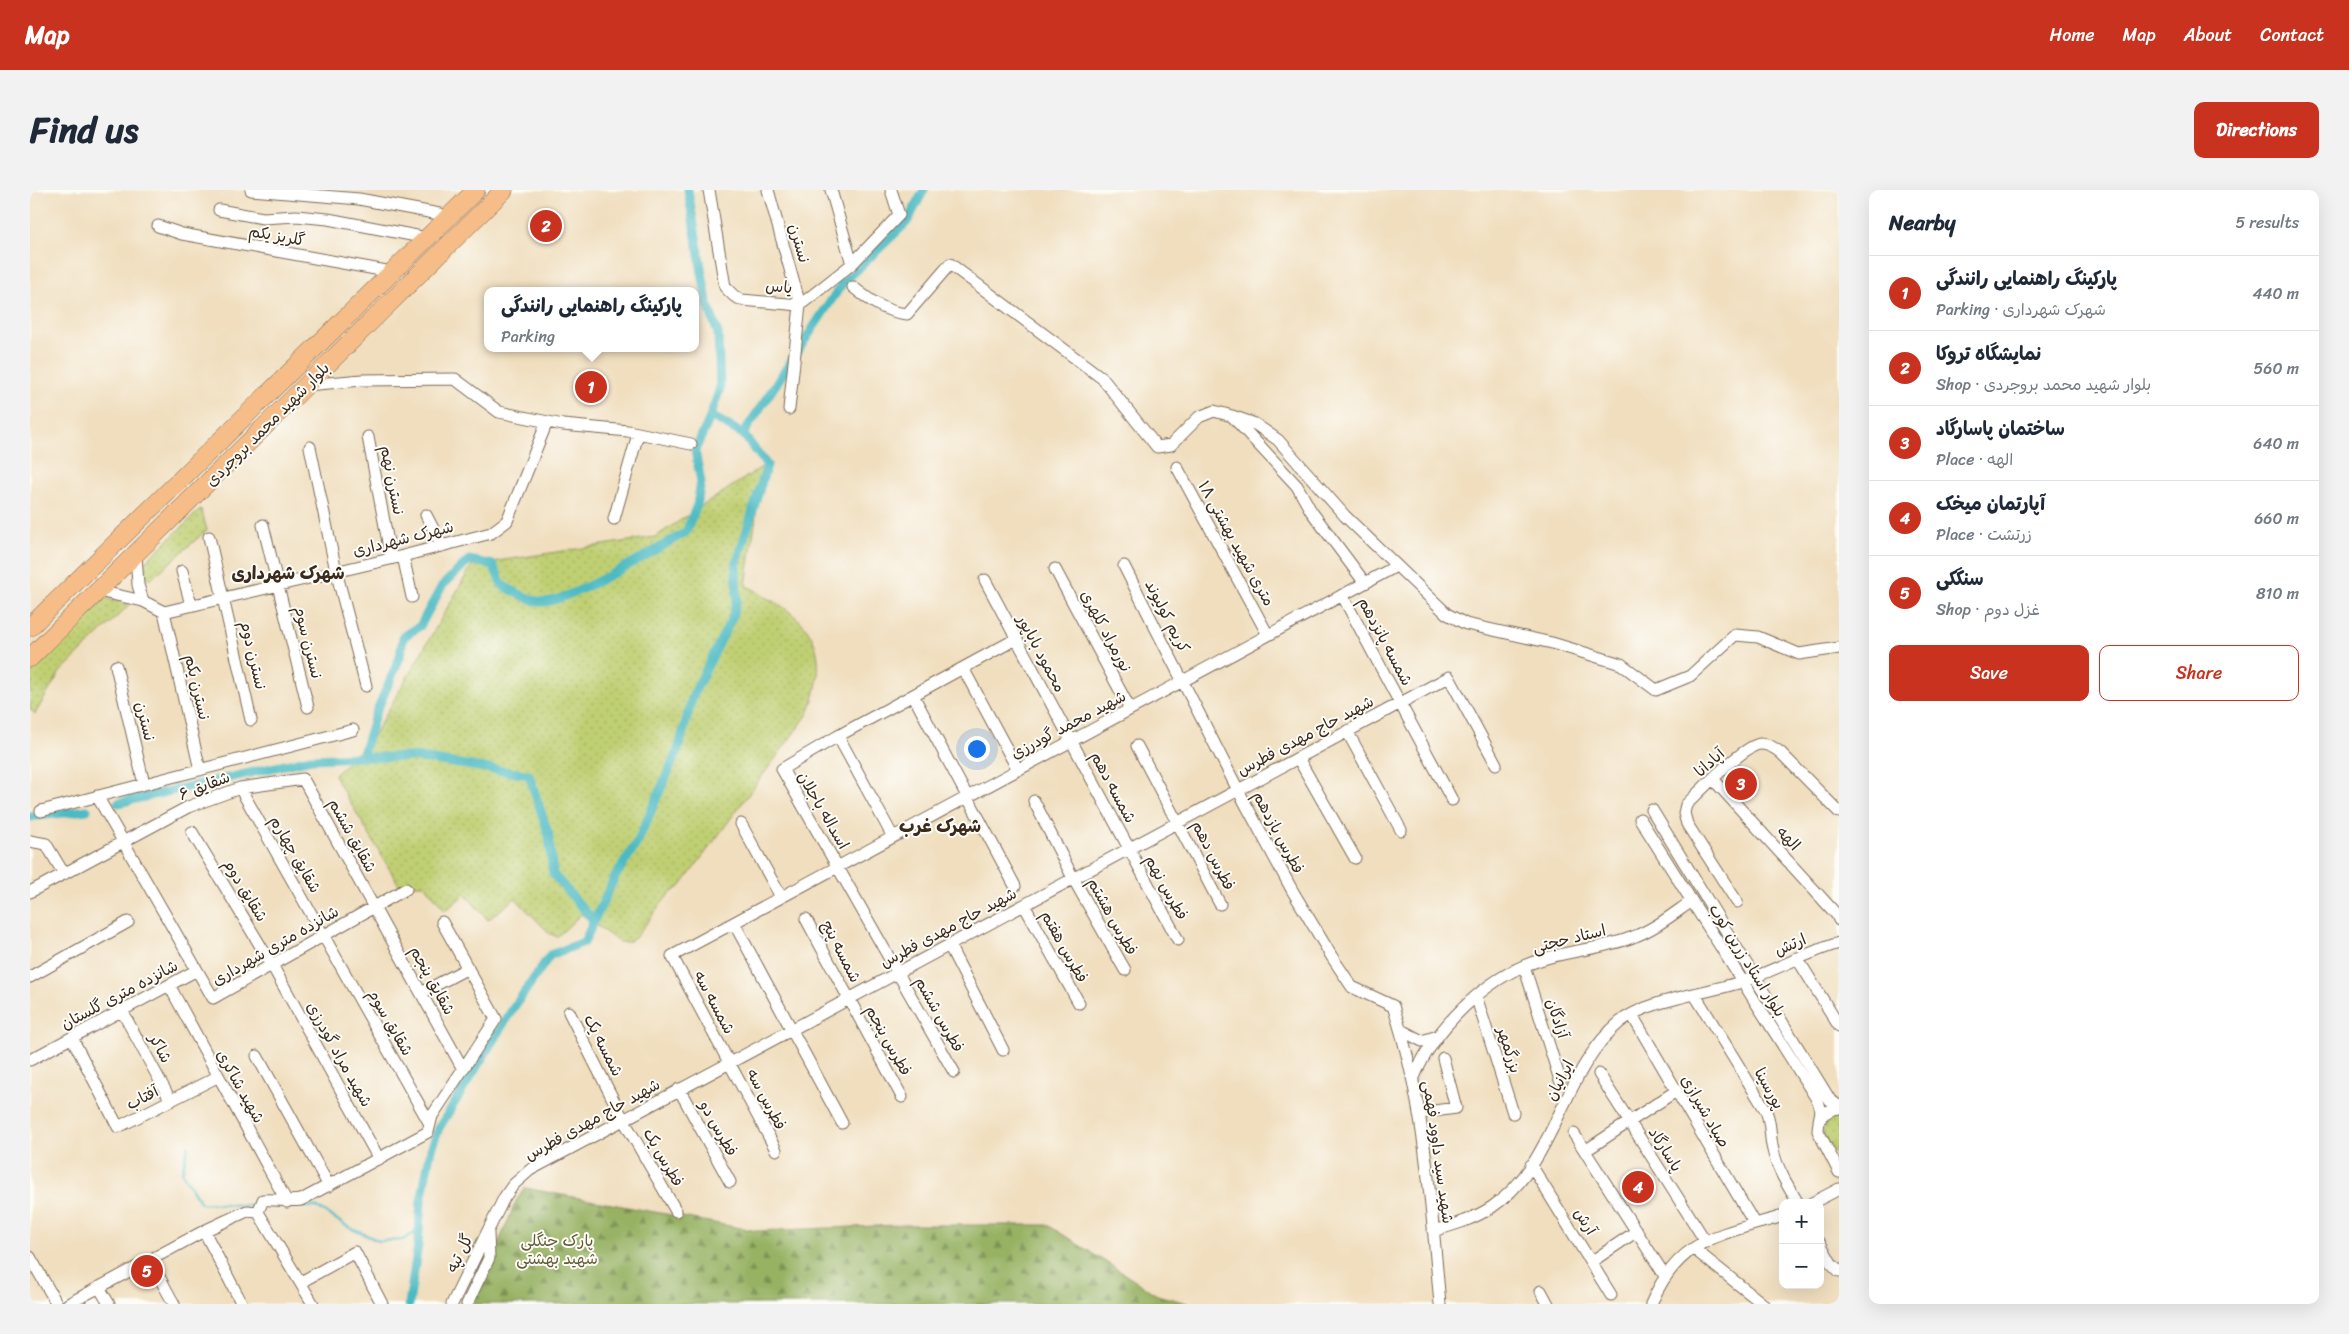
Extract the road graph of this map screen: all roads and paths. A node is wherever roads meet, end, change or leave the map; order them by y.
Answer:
1 (250, 190) edge
2 (476, 190) edge
3 (504, 190) edge
4 (709, 190) edge
5 (768, 190) edge
6 (831, 190) edge
7 (891, 190) edge
8 (219, 210) dead end
9 (450, 216) junction
10 (158, 226) dead end
11 (427, 238) junction
12 (852, 264) junction
13 (392, 272) junction
14 (853, 287) dead end
15 (800, 304) junction
16 (307, 385) junction
17 (789, 409) dead end
18 (1232, 416) junction
19 (547, 422) junction
20 (638, 434) junction
21 (368, 437) dead end
22 (691, 444) dead end
23 (310, 447) dead end
24 (1177, 467) dead end
25 (426, 515) dead end
26 (614, 519) dead end
27 (263, 525) dead end
28 (209, 537) dead end
29 (442, 546) junction
30 (136, 554) junction
31 (397, 557) junction
32 (1124, 566) dead end
33 (1055, 569) dead end
34 (1391, 569) dead end
35 (182, 571) dead end
36 (336, 572) junction
37 (985, 580) dead end
38 (1365, 583) junction
39 (278, 584) junction
40 (98, 591) junction
41 (1342, 595) junction
42 (224, 597) junction
43 (412, 597) dead end
44 (144, 601) junction
45 (191, 605) junction
46 (164, 612) junction
47 (30, 627) edge
48 (1268, 635) junction
49 (1016, 639) junction
50 (1839, 648) edge
51 (30, 658) edge
52 (116, 666) dead end
53 (963, 668) junction
54 (1183, 681) junction
55 (366, 686) dead end
56 (913, 695) junction
57 (1401, 703) junction
58 (308, 707) dead end
59 (1130, 709) junction
60 (251, 720) dead end
61 (353, 730) dead end
62 (1347, 732) junction
63 (838, 736) junction
64 (1071, 741) junction
65 (1137, 746) dead end
66 (1298, 758) junction
67 (1496, 764) dead end
68 (200, 770) junction
69 (1018, 770) junction
70 (303, 779) joint
71 (1713, 779) junction
72 (144, 784) junction
73 (240, 788) junction
74 (1238, 790) junction
75 (98, 796) junction
76 (968, 797) junction
77 (1452, 800) dead end
78 (1034, 801) dead end
79 (1652, 810) dead end
80 (41, 811) dead end
81 (1839, 812) edge
82 (1640, 819) dead end
83 (1178, 822) junction
84 (741, 824) dead end
85 (1401, 830) dead end
86 (192, 832) dead end
87 (892, 837) junction
88 (30, 841) edge
89 (123, 842) junction
90 (1128, 849) junction
91 (1355, 858) dead end
92 (838, 867) junction
93 (64, 874) junction
94 (1073, 878) junction
95 (1015, 886) dead end
96 (406, 889) dead end
97 (30, 892) edge
98 (781, 898) junction
99 (1692, 901) junction
100 (1737, 902) dead end
101 (1220, 904) dead end
102 (1024, 905) junction
103 (374, 907) junction
104 (806, 919) dead end
105 (1839, 920) edge
106 (128, 922) dead end
107 (442, 922) dead end
108 (734, 923) junction
109 (324, 936) junction
110 (1178, 940) dead end
111 (1839, 943) edge
112 (949, 945) junction
113 (672, 956) joint
114 (1797, 958) junction
115 (272, 965) junction
116 (1524, 966) junction
117 (468, 968) junction
118 (197, 970) junction
119 (1125, 970) dead end
120 (898, 972) junction
121 (1755, 976) junction
122 (30, 977) edge
123 (1742, 982) junction
124 (169, 985) junction
125 (421, 993) junction
126 (1695, 995) junction
127 (1476, 996) junction
128 (848, 999) junction
129 (1079, 1003) dead end
130 (1393, 1006) joint
131 (122, 1010) junction
132 (569, 1012) dead end
133 (1632, 1015) junction
134 (1839, 1026) edge
135 (791, 1029) junction
136 (1401, 1030) junction
137 (1438, 1036) junction
138 (72, 1038) junction
139 (1003, 1050) dead end
140 (257, 1056) dead end
141 (1442, 1058) dead end
142 (30, 1060) edge
143 (729, 1063) junction
144 (463, 1069) junction
145 (954, 1072) dead end
146 (1599, 1074) dead end
147 (217, 1077) junction
148 (1413, 1080) junction
149 (1560, 1080) dead end
150 (679, 1089) junction
151 (1676, 1091) junction
152 (902, 1097) dead end
153 (171, 1101) junction
154 (1839, 1107) edge
155 (1420, 1113) junction
156 (1512, 1113) dead end
157 (623, 1119) junction
158 (1819, 1121) junction
159 (1629, 1122) junction
160 (842, 1123) dead end
161 (430, 1124) junction
162 (1574, 1134) dead end
163 (776, 1150) dead end
164 (1585, 1151) junction
165 (379, 1159) junction
166 (1531, 1165) junction
167 (1839, 1172) edge
168 (730, 1182) dead end
169 (329, 1186) junction
170 (1839, 1189) edge
171 (1796, 1199) edge
172 (1820, 1199) edge
173 (287, 1202) junction
174 (676, 1211) dead end
175 (258, 1212) junction
176 (1779, 1217) edge
177 (1754, 1223) junction
178 (204, 1231) junction
179 (1637, 1231) junction
180 (488, 1232) junction
181 (1433, 1232) junction
182 (1706, 1242) junction
183 (1821, 1244) edge
184 (1694, 1249) junction
185 (30, 1257) edge
186 (150, 1260) junction
187 (1592, 1262) junction
188 (1839, 1271) edge
189 (1665, 1276) junction
190 (301, 1282) junction
191 (99, 1287) junction
192 (1541, 1292) dead end
193 (1611, 1295) dead end
194 (56, 1304) edge
195 (68, 1304) edge
196 (109, 1304) edge
197 (174, 1304) edge
198 (242, 1304) edge
199 (313, 1304) edge
200 (382, 1304) edge
201 (452, 1304) edge
202 (467, 1304) edge
203 (1440, 1304) edge
204 (1548, 1304) edge
205 (1650, 1304) edge
206 (1763, 1304) edge

1 - 9 street
2 - 9 highway, بلوار شهید محمد بروجردی
3 - 16 highway, بلوار شهید محمد بروجردی
4 - 15 street, یاس
5 - 15 street, نسترن
6 - 12 street
7 - 12 street, یاس
8 - 11 street
9 - 11 highway, بلوار شهید محمد بروجردی
10 - 13 street, گلریز یکم
11 - 13 highway, بلوار شهید محمد بروجردی
12 - 15 street, یاس
13 - 47 highway, بلوار شهید محمد بروجردی
14 - 18 street
15 - 17 street
16 - 19 street
16 - 30 highway, بلوار شهید محمد بروجردی
18 - 38 street
18 - 50 street
19 - 20 street
19 - 29 street, شهرک شهرداری
20 - 22 street
20 - 26 street
21 - 31 street, نسترن نهم
23 - 36 street
24 - 48 street, ۱۸ متری شهید بهشتی
25 - 29 street
27 - 39 street, نسترن سوم
28 - 42 street, نسترن دوم
29 - 31 street, شهرک شهرداری
30 - 40 highway, بلوار شهید محمد بروجردی
30 - 44 street
31 - 36 street, شهرک شهرداری
31 - 43 street, نسترن نهم
32 - 54 street, کریم کولیوند
33 - 59 street, نورمراد کلهری
34 - 38 street, شهید محمد گودرزی
35 - 45 street
36 - 39 street, شهرک شهرداری
36 - 55 street
37 - 49 street, محمود باباپور
38 - 41 street, شهید محمد گودرزی
39 - 42 street, شهرک شهرداری
39 - 58 street, نسترن سوم
40 - 44 street
40 - 51 highway, بلوار شهید محمد بروجردی
41 - 48 street, شهید محمد گودرزی
41 - 57 street, شمسه پانزدهم
42 - 45 street, شهرک شهرداری
42 - 60 street, نسترن دوم
44 - 46 street
45 - 46 street, شهرک شهرداری
46 - 68 street, نسترن یکم
48 - 54 street, شهید محمد گودرزی
49 - 53 street
49 - 64 street, محمود باباپور
52 - 72 street, نسترن
53 - 56 street
53 - 69 street
54 - 59 street, شهید محمد گودرزی
54 - 74 street, کریم کولیوند
56 - 63 street
56 - 76 street
57 - 62 street, شهید حاج مهدی فطرس
57 - 67 street, شهید حاج مهدی فطرس
57 - 77 street, شمسه پانزدهم
59 - 64 street, شهید محمد گودرزی
61 - 68 street
62 - 66 street, شهید حاج مهدی فطرس
62 - 85 street
63 - 87 street
63 - 92 street, اسداله باجلان
64 - 69 street, شهید محمد گودرزی
64 - 90 street, شمسه دهم
65 - 83 street, فطرس دهم
66 - 74 street, شهید حاج مهدی فطرس
66 - 91 street
68 - 72 street
69 - 76 street, شهید محمد گودرزی
70 - 73 street, شقایق ۶
70 - 103 street, شقایق ششم
71 - 81 street, آپادانا
71 - 100 street, آپادانا
71 - 105 street, الهه
72 - 75 street
73 - 89 street, شقایق ۶
73 - 109 street, شقایق چهارم
74 - 83 street, شهید حاج مهدی فطرس
74 - 130 street, فطرس یازدهم
75 - 80 street
75 - 89 street, شانزده متری شهرداری
76 - 87 street, شهید محمد گودرزی
76 - 95 street
78 - 94 street, فطرس هشتم
79 - 121 street, بلوار استاد زرین کوب
82 - 99 street, بلوار استاد زرین کوب
83 - 90 street, شهید حاج مهدی فطرس
83 - 101 street, فطرس دهم
84 - 98 street
86 - 115 street, شقایق دوم
87 - 92 street, شهید محمد گودرزی
88 - 93 street
89 - 93 street, شقایق ۶
89 - 118 street, شانزده متری شهرداری
90 - 94 street, شهید حاج مهدی فطرس
90 - 110 street, فطرس نهم
92 - 98 street, شهید محمد گودرزی
92 - 120 street, اسداله باجلان
93 - 97 street, شقایق ۶
94 - 102 street, شهید حاج مهدی فطرس
94 - 119 street, فطرس هشتم
96 - 103 street, شانزده متری شهرداری
98 - 108 street, شهید محمد گودرزی
99 - 116 street, استاد حجتی
99 - 123 street, بلوار استاد زرین کوب
102 - 112 street, شهید حاج مهدی فطرس
102 - 129 street, فطرس هفتم
103 - 109 street, شانزده متری شهرداری
103 - 125 street, شقایق پنجم
104 - 128 street, شمسه پنج
106 - 122 street
107 - 117 street
108 - 113 street, شهید محمد گودرزی
108 - 135 street
109 - 115 street, شانزده متری شهرداری
109 - 161 street, شقایق سوم
111 - 114 street, ارتش
112 - 120 street, شهید حاج مهدی فطرس
112 - 139 street
113 - 143 street, شمسه سه
114 - 121 street, ارتش
114 - 134 street
115 - 118 street, شانزده متری شهرداری
115 - 165 street, شهید مراد گودرزی
116 - 127 street, استاد حجتی
116 - 149 street, آزادگان
117 - 125 street
117 - 144 street
118 - 124 street, شانزده متری گلستان
120 - 128 street, شهید حاج مهدی فطرس
120 - 145 street, فطرس ششم
121 - 123 street, ارتش
121 - 154 street, بلوار استاد زرین کوب
123 - 126 street, ایرانیان
123 - 158 street, بلوار استاد زرین کوب
124 - 131 street, شانزده متری گلستان
124 - 147 street, شهید شاکری
125 - 144 street, شقایق پنجم
126 - 133 street, ایرانیان
126 - 171 street, پورسینا
127 - 137 street, استاد حجتی
127 - 156 street, بزرگمهر
128 - 135 street, شهید حاج مهدی فطرس
128 - 152 street, فطرس پنجم
130 - 136 street, شهید سید داوود فهمی
131 - 138 street, شانزده متری گلستان
131 - 153 street, شاکر
132 - 157 street, شمسه یک
133 - 151 street, صیاد شیرازی
133 - 166 street, ایرانیان
135 - 143 street, شهید حاج مهدی فطرس
135 - 160 street
136 - 137 street
136 - 148 street, شهید سید داوود فهمی
137 - 148 street, استاد حجتی
138 - 142 street, شانزده متری گلستان
138 - 153 street, آفتاب
140 - 169 street
141 - 155 street
143 - 150 street, شهید حاج مهدی فطرس
143 - 163 street, فطرس سه
144 - 161 street
146 - 159 street, پاسارگاد
147 - 153 street, آفتاب
147 - 173 street, شهید شاکری
148 - 155 street, شهید سید داوود فهمی
150 - 157 street, شهید حاج مهدی فطرس
150 - 168 street, فطرس دو
151 - 159 street
151 - 177 street, صیاد شیرازی
154 - 158 street
155 - 181 street, شهید سید داوود فهمی
157 - 174 street, فطرس یک
157 - 180 street, شهید حاج مهدی فطرس
158 - 167 street, بلوار استاد زرین کوب
159 - 164 street
159 - 182 street, پاسارگاد
161 - 165 street
162 - 164 street
164 - 179 street
165 - 169 street
166 - 181 street, ایرانیان
166 - 187 street, آرش
169 - 173 street
170 - 172 street
173 - 175 street
175 - 178 street
175 - 190 street
176 - 177 street
177 - 182 street
178 - 186 street
178 - 198 street
179 - 187 street
179 - 189 street
180 - 201 street, گل تپه
180 - 202 street, گل تپه
181 - 203 street, شهید سید داوود فهمی
182 - 184 street
183 - 188 street
184 - 189 street
184 - 206 street
185 - 194 street
186 - 191 street
186 - 197 street
187 - 193 street, آرش
189 - 205 street
190 - 199 street
190 - 200 street
191 - 195 street
191 - 196 street
192 - 204 street

